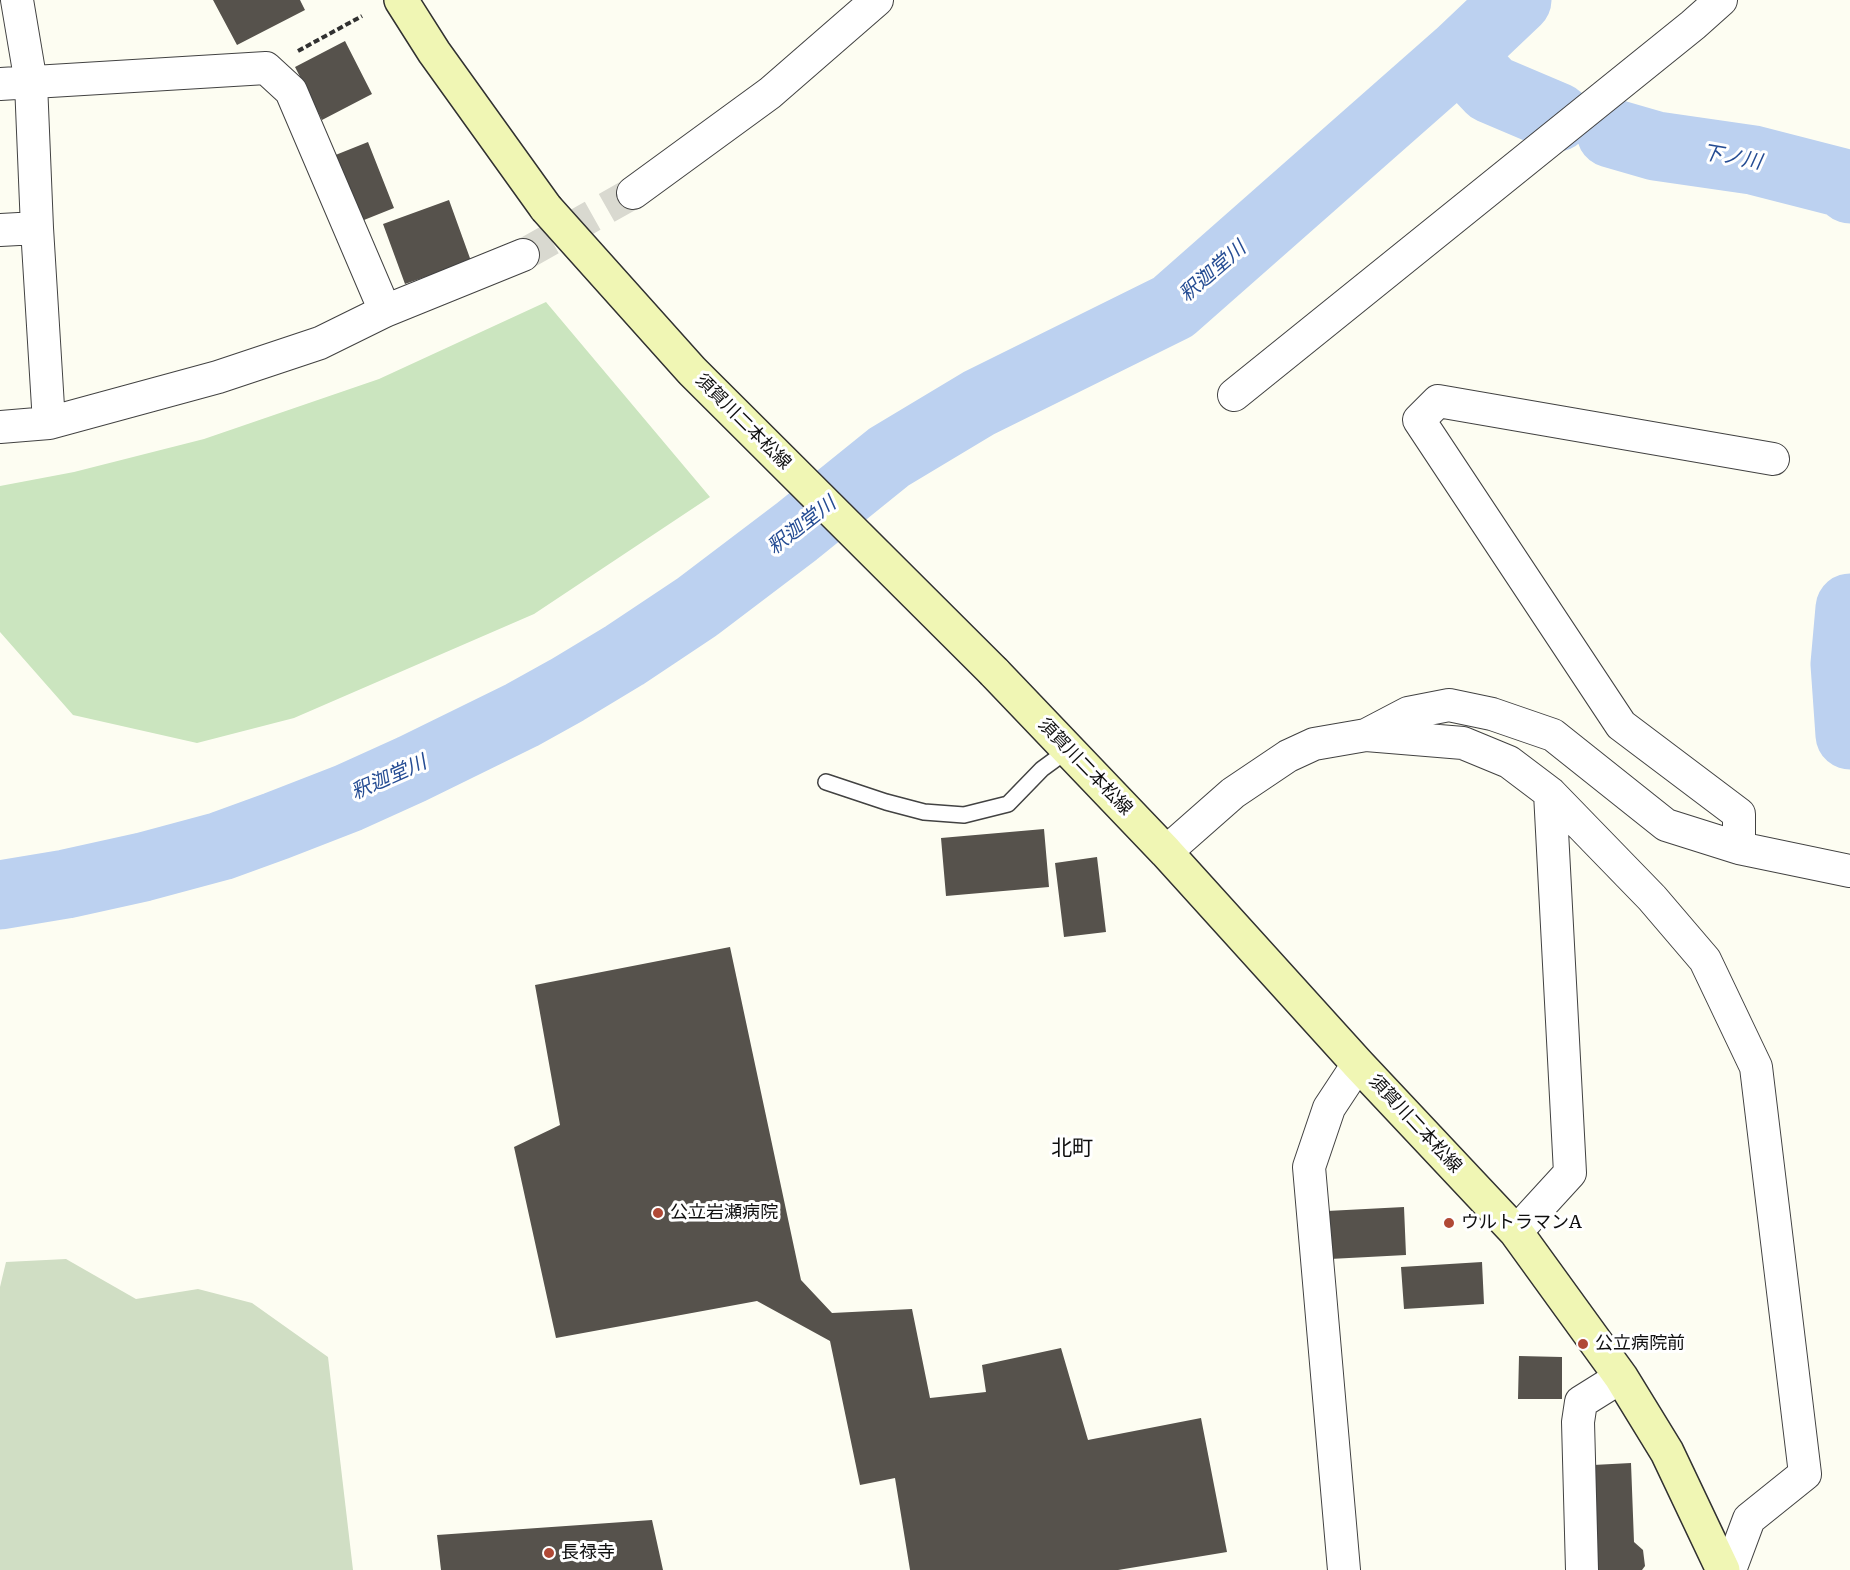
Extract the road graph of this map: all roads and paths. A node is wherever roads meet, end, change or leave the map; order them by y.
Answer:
1 (17, 0) edge
2 (401, 0) edge
3 (876, 0) edge
4 (1721, 0) edge
5 (362, 16) dead end
6 (266, 69) junction
7 (31, 83) junction
8 (0, 84) edge
9 (633, 193) tunnel mouth
10 (37, 228) junction
11 (0, 230) edge
12 (523, 255) tunnel mouth
13 (385, 311) junction
14 (1234, 395) dead end
15 (49, 423) junction
16 (0, 427) edge
17 (1773, 459) dead end
18 (1366, 735) junction
19 (1068, 750) junction
20 (826, 782) dead end
21 (1550, 793) junction
22 (1739, 848) junction
23 (1166, 852) junction
24 (1850, 871) edge
25 (1358, 1064) junction
26 (1516, 1232) junction
27 (1621, 1377) junction
28 (1344, 1570) edge
29 (1582, 1570) edge
30 (1723, 1570) edge
31 (1730, 1570) edge

1 - 7 street
2 - 19 main road, 須賀川二本松線, bridge
3 - 9 street
4 - 14 street
5 - 6 path
6 - 7 street
6 - 13 street
7 - 8 street
7 - 10 street
10 - 11 street
10 - 15 street
12 - 13 street
13 - 15 street
15 - 16 street
17 - 22 street
18 - 21 street
18 - 22 street
18 - 23 street
19 - 20 lane
19 - 23 main road, 須賀川二本松線
21 - 26 street
21 - 31 street
22 - 24 street
23 - 25 main road, 須賀川二本松線
25 - 26 main road, 須賀川二本松線
25 - 28 street
26 - 27 main road, 須賀川二本松線
27 - 29 street
27 - 30 main road, 須賀川二本松線

